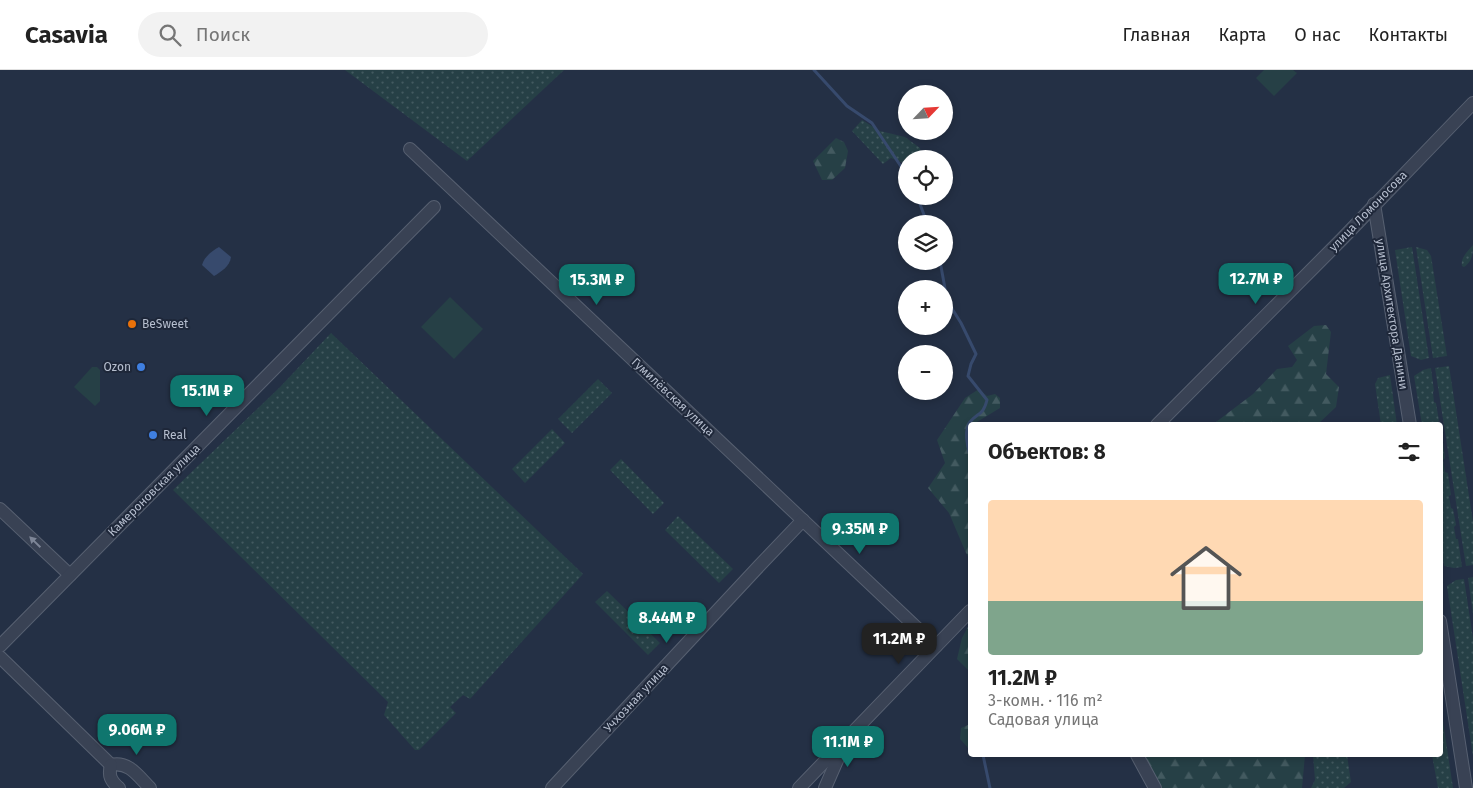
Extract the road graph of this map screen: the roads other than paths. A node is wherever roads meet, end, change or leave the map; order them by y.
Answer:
1 (1473, 103) edge
2 (410, 148) dead end
3 (1374, 204) junction
4 (434, 207) dead end
5 (1160, 422) edge
6 (1410, 422) edge
7 (0, 509) edge
8 (803, 520) junction
9 (70, 575) junction
10 (968, 613) edge
11 (1443, 640) edge
12 (0, 646) edge
13 (936, 646) junction
14 (0, 656) edge
15 (848, 738) junction
16 (1138, 757) edge
17 (111, 765) junction
18 (118, 788) edge
19 (150, 788) edge
20 (552, 788) edge
21 (799, 788) edge
22 (825, 788) edge
23 (1154, 788) edge
24 (1466, 788) edge

1 - 3 street, улица Ломоносова
2 - 8 street, Гумилёвская улица
3 - 5 street, улица Ломоносова
3 - 6 street, улица Архитектора Данини
4 - 9 street, Камероновская улица
9 -> 7 street
8 - 13 street, Гумилёвская улица
8 - 20 street, Учхозная улица
9 - 12 street, Камероновская улица
10 - 13 street
11 - 24 street
13 - 15 street
14 - 17 street
15 - 21 street
15 - 22 street
16 - 23 street
17 - 18 street
17 - 19 street

